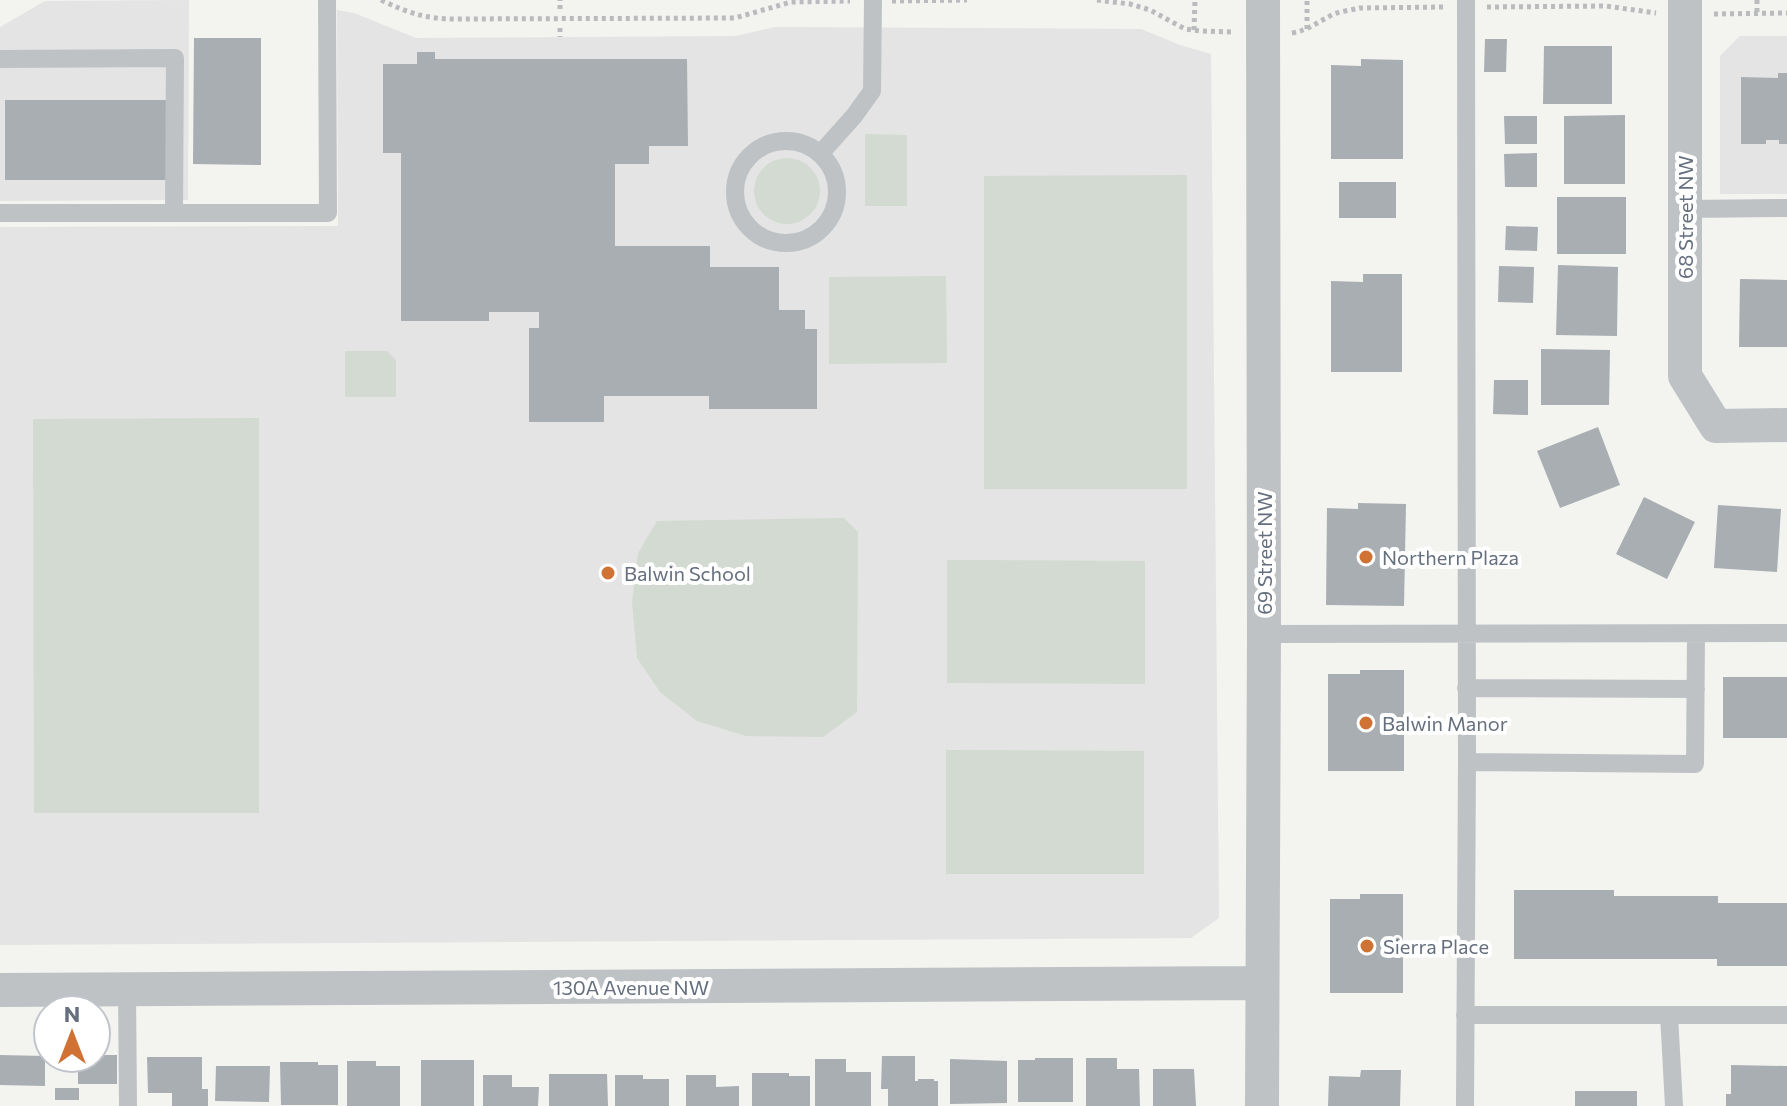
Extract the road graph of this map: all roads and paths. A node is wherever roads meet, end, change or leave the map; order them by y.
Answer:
1 (327, 0) edge
2 (381, 0) edge
3 (560, 0) edge
4 (873, 0) edge
5 (967, 0) edge
6 (1097, 0) edge
7 (1195, 0) edge
8 (1307, 0) edge
9 (1757, 0) edge
10 (1466, 3) edge
11 (1618, 3) edge
12 (1686, 7) edge
13 (560, 9) dead end
14 (1787, 13) edge
15 (1757, 14) junction
16 (1263, 16) edge
17 (560, 28) dead end
18 (1307, 29) junction
19 (1194, 30) junction
20 (560, 37) dead end
21 (0, 59) edge
22 (820, 154) junction
23 (1787, 208) edge
24 (1685, 209) junction
25 (0, 213) edge
26 (174, 213) junction
27 (1787, 425) edge
28 (1466, 633) junction
29 (1787, 633) edge
30 (1264, 634) junction
31 (1696, 634) junction
32 (1466, 688) junction
33 (1696, 689) junction
34 (1467, 762) junction
35 (1262, 983) junction
36 (127, 989) junction
37 (0, 990) edge
38 (1465, 1015) junction
39 (1669, 1015) junction
40 (1787, 1015) edge
41 (128, 1106) edge
42 (1262, 1106) edge
43 (1465, 1106) edge
44 (1674, 1106) edge

1 - 26 lane
2 - 4 path
3 - 13 path
4 - 5 path
4 - 22 lane
6 - 19 path
7 - 19 path
8 - 18 path
9 - 15 path
10 - 11 path
10 - 18 path
10 - 28 lane
11 - 12 path
12 - 15 path
12 - 24 street, 68 Street NW
14 - 15 path
16 - 18 path
16 - 19 path
16 - 30 street, 69 Street NW
17 - 20 path
21 - 26 lane
22 - 22 lane
23 - 24 lane
24 - 27 street, 68 Street NW
25 - 26 lane
28 - 30 lane
28 - 31 lane
28 - 32 lane
29 - 31 lane
30 - 35 street, 69 Street NW
31 - 33 lane
32 - 33 lane
32 - 34 lane
33 - 34 lane
34 - 38 lane
35 - 36 street, 130A Avenue NW
35 - 42 street, 69 Street NW
36 - 37 street, 130A Avenue NW
36 - 41 lane
38 - 39 lane
38 - 43 lane
39 - 40 lane
39 - 44 lane

